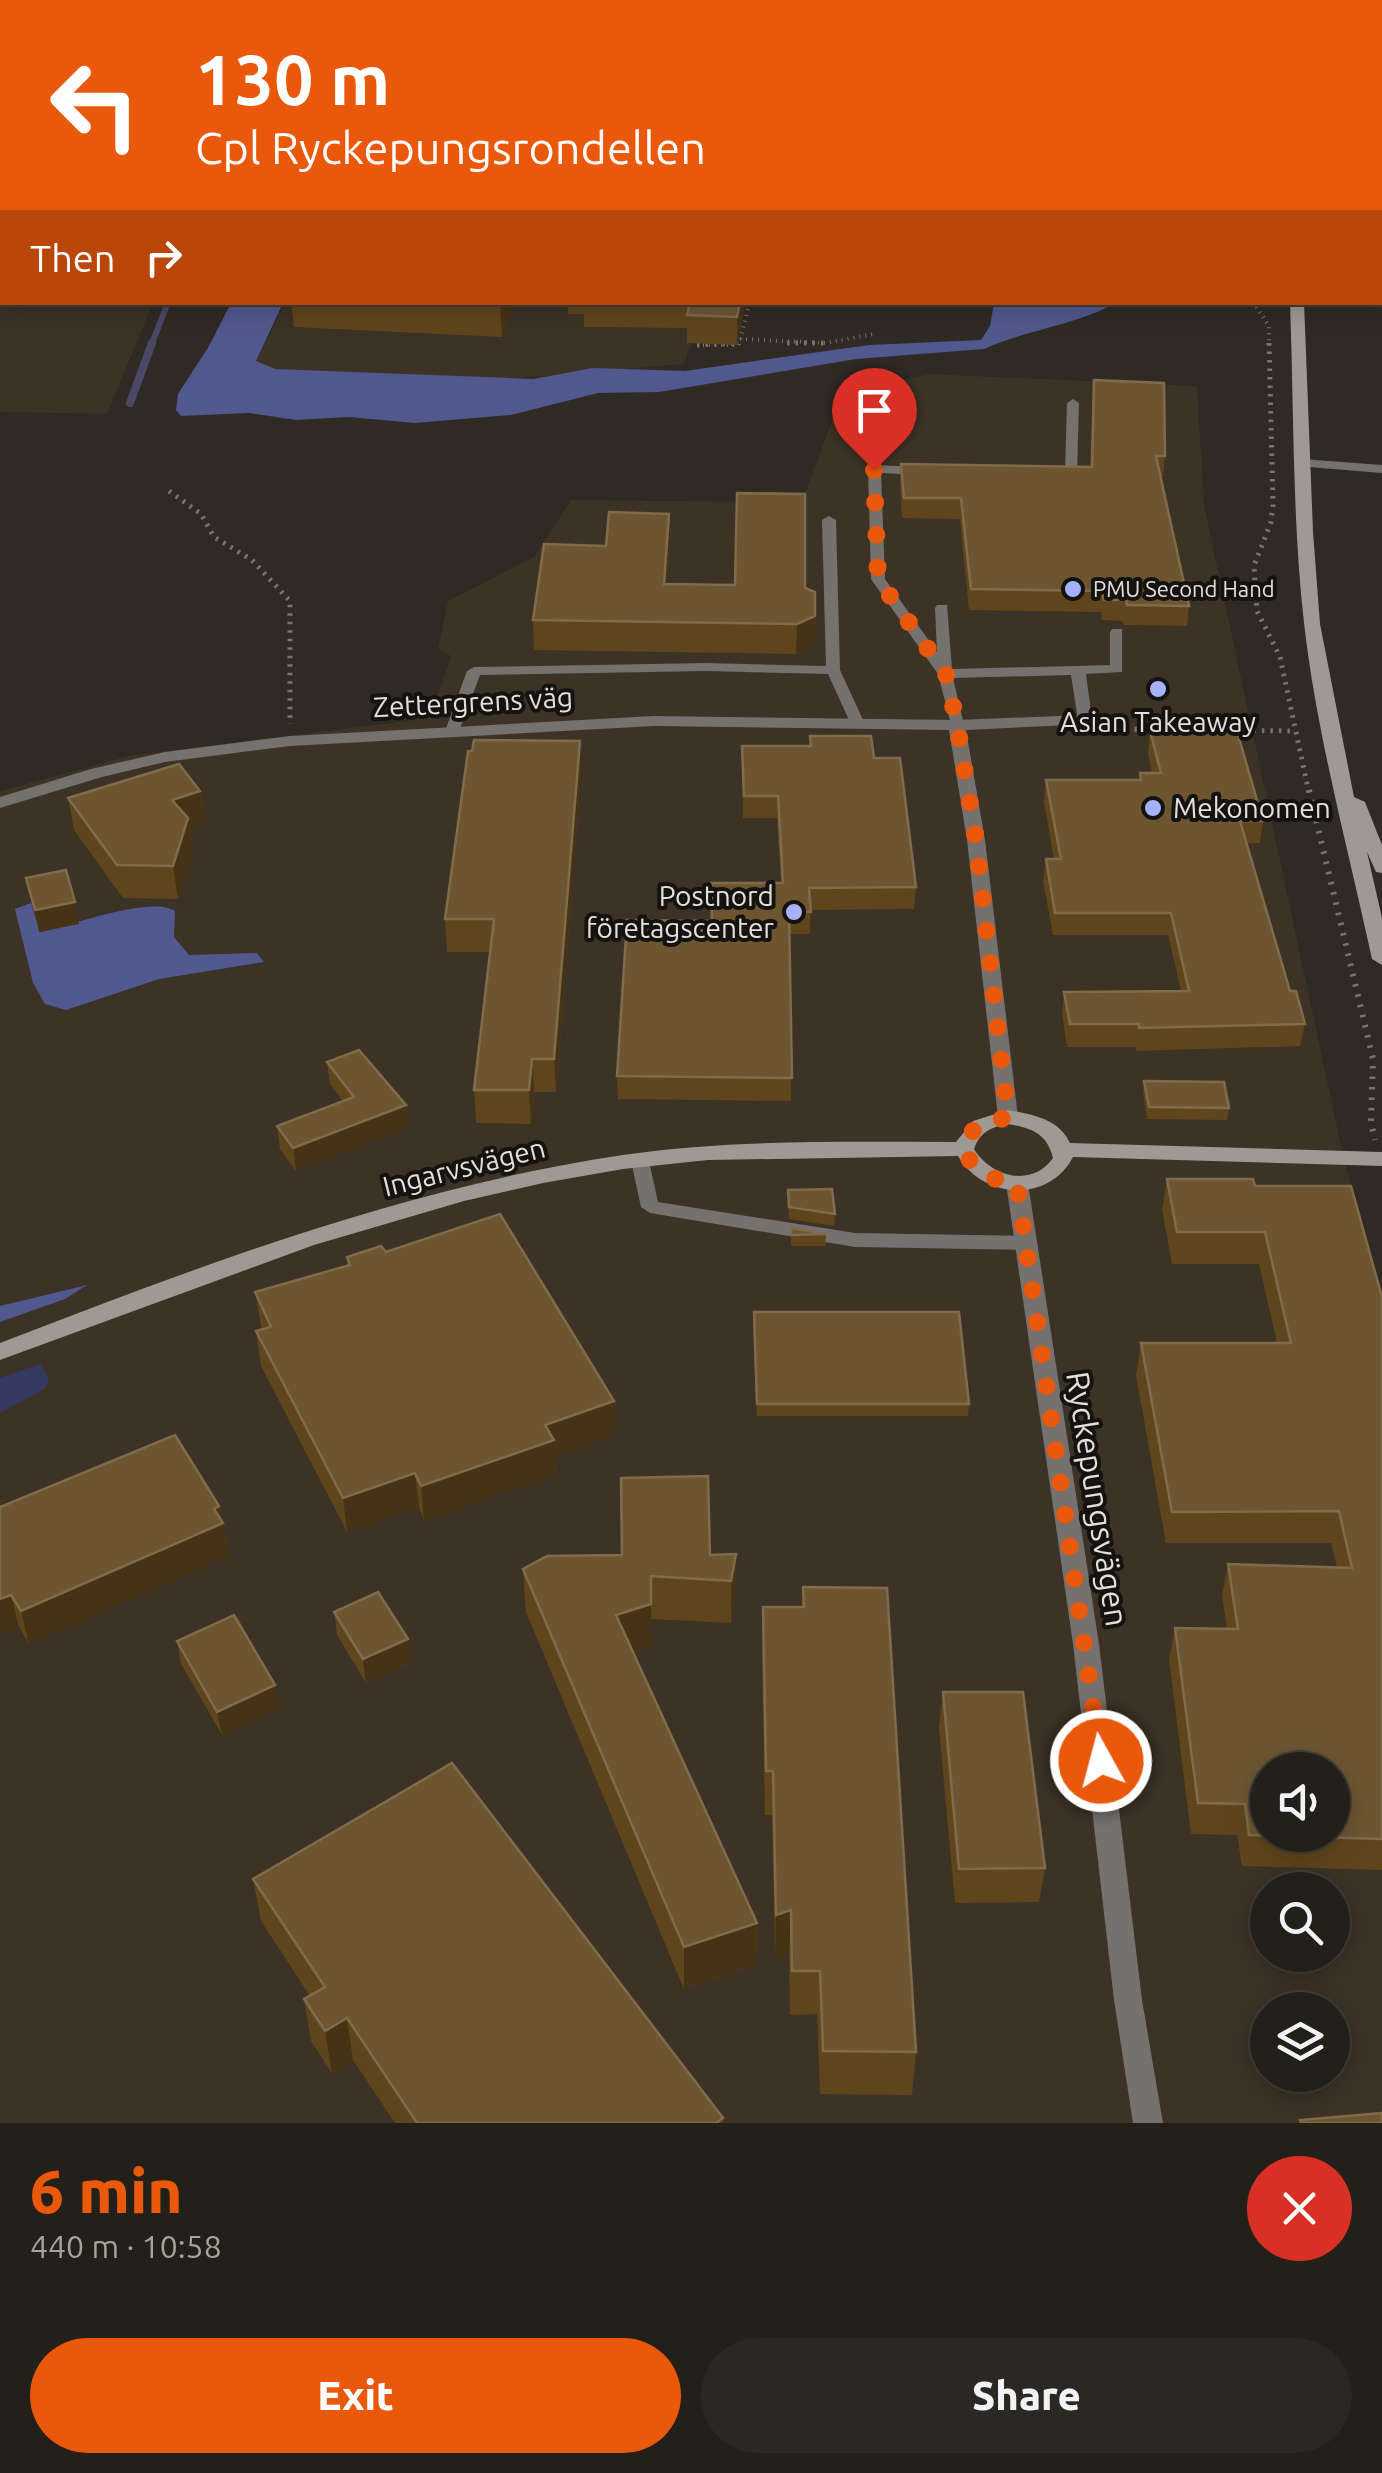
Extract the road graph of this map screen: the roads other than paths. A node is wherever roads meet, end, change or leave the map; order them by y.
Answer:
1 (1298, 305) edge
2 (1073, 403) dead end
3 (1302, 462) junction
4 (1382, 468) edge
5 (933, 471) edge
6 (1051, 474) edge
7 (828, 520) dead end
8 (942, 608) dead end
9 (1117, 632) dead end
10 (833, 670) junction
11 (1078, 670) junction
12 (946, 674) junction
13 (1085, 720) joint
14 (858, 722) junction
15 (957, 724) junction
16 (452, 731) junction
17 (1332, 744) junction
18 (0, 803) edge
19 (1382, 868) edge
20 (1382, 959) edge
21 (1008, 1118) junction
22 (964, 1149) junction
23 (1064, 1150) junction
24 (1382, 1159) edge
25 (640, 1160) junction
26 (1017, 1184) junction
27 (1026, 1243) junction
28 (0, 1352) edge
29 (1148, 2123) edge

1 - 3 main road
2 - 6 lane
3 - 4 lane
3 - 17 main road
5 - 12 lane
7 - 10 lane
8 - 12 lane
9 - 11 lane
10 - 14 lane
10 - 16 lane
11 - 12 lane
11 - 13 lane
12 - 15 lane
13 - 15 street
14 - 15 street, Zettergrens väg
14 - 16 street, Zettergrens väg
15 - 21 street
16 - 18 street, Zettergrens väg
17 - 19 main road
17 - 20 main road
21 - 22 main road
21 - 23 main road
22 - 25 main road, Ingarvsvägen
22 - 26 main road
23 - 24 main road
23 - 26 main road
25 - 27 lane
25 - 28 main road, Ingarvsvägen
26 - 27 street, Ryckepungsvägen
27 - 29 street, Ryckepungsvägen

